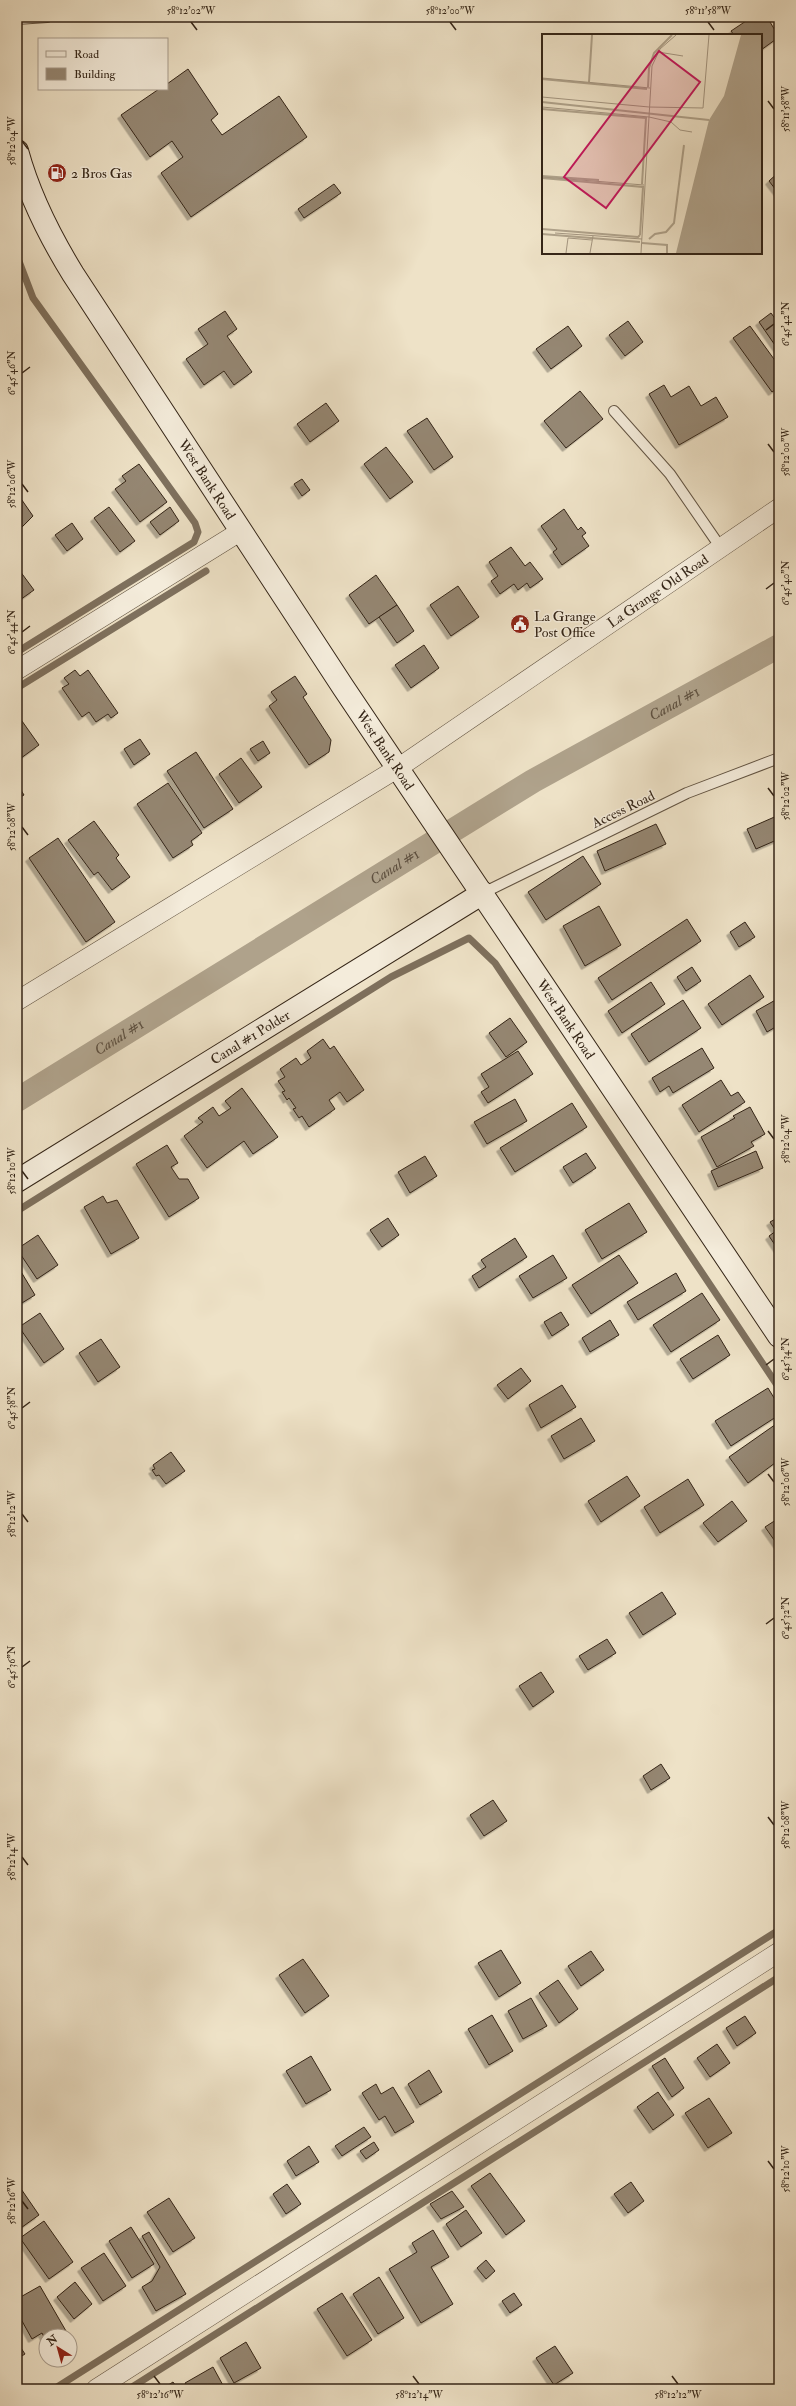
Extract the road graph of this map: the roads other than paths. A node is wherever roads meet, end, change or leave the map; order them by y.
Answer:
1 (47, 17) edge
2 (17, 19) edge
3 (17, 151) edge
4 (614, 411) dead end
5 (779, 508) edge
6 (241, 531) junction
7 (721, 548) junction
8 (17, 670) edge
9 (779, 758) edge
10 (398, 768) junction
11 (483, 893) junction
12 (17, 1001) edge
13 (17, 1181) edge
14 (779, 1336) edge
15 (779, 1952) edge
16 (96, 2389) edge

1 - 2 lane
3 - 6 street, West Bank Road
4 - 7 lane
5 - 7 street, La Grange Old Road
6 - 8 street
6 - 10 street, West Bank Road
7 - 10 street, La Grange Old Road
9 - 11 lane, Access Road
10 - 11 street, West Bank Road
10 - 12 street, La Grange Old Road
11 - 13 street, Canal #1 Polder
11 - 14 street, West Bank Road
15 - 16 street

